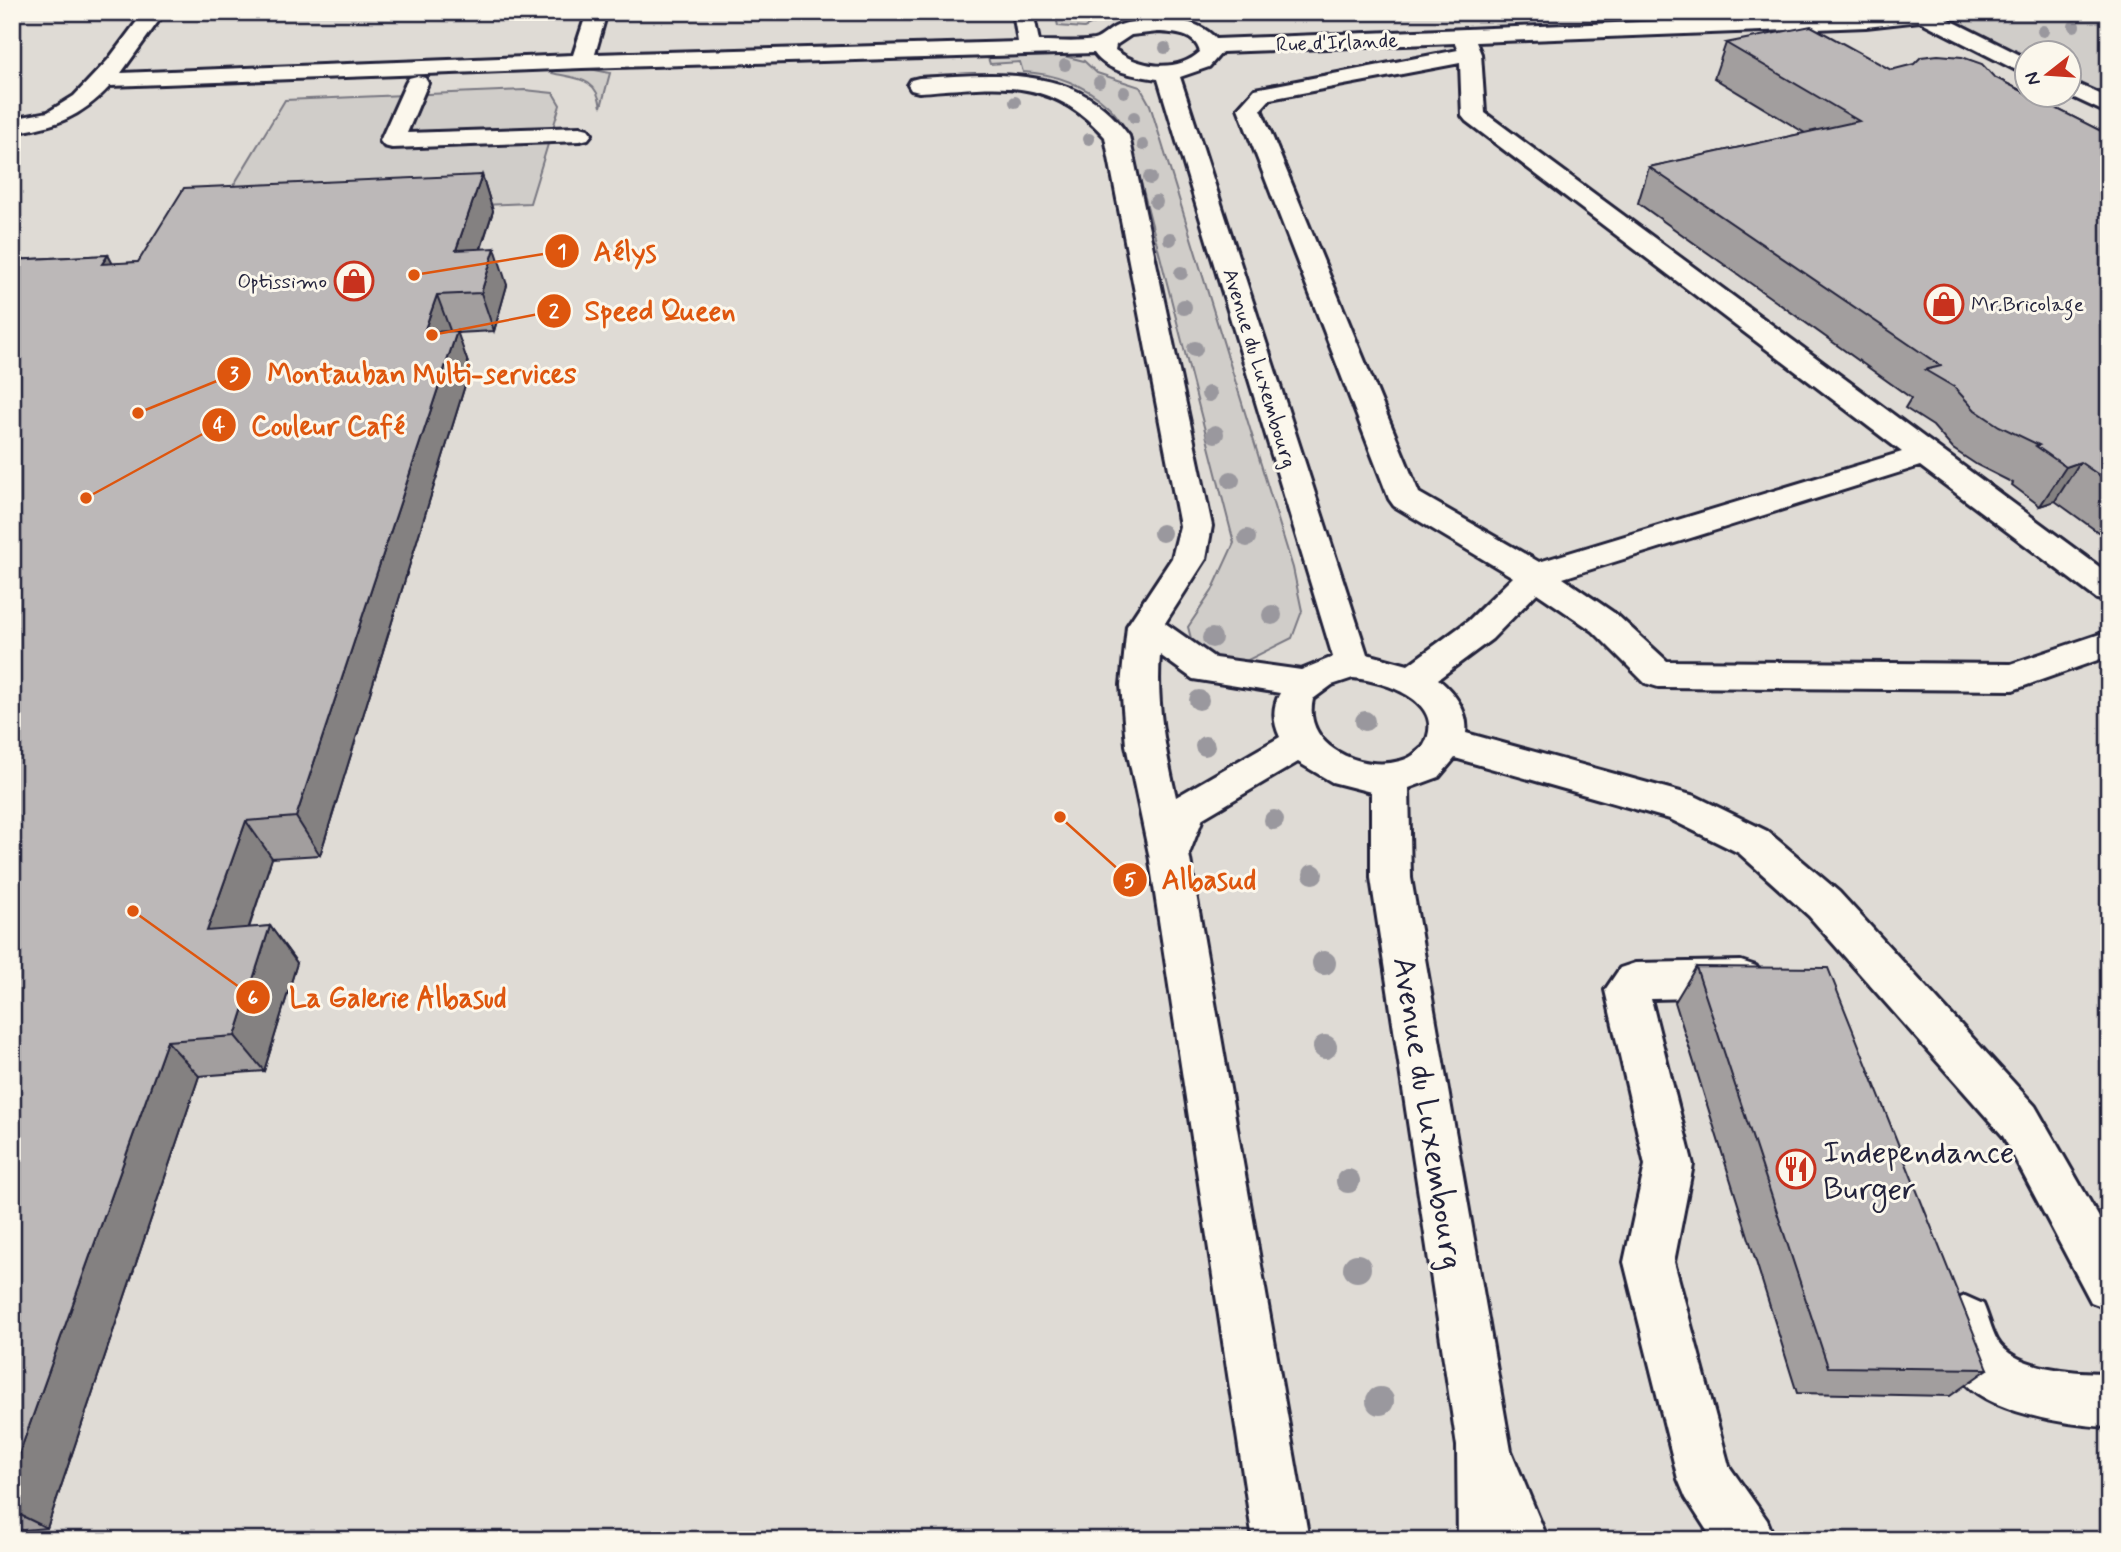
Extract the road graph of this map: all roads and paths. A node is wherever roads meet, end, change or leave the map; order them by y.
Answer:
1 (155, 12) edge
2 (597, 12) edge
3 (1023, 12) edge
4 (1579, 12) edge
5 (1929, 13) edge
6 (1148, 19) edge
7 (1297, 23) dead end
8 (1595, 33) junction
9 (1311, 43) junction
10 (1104, 46) junction
11 (1210, 46) junction
12 (1467, 46) junction
13 (1030, 48) junction
14 (2012, 58) edge
15 (582, 61) junction
16 (1167, 71) junction
17 (102, 80) junction
18 (417, 83) dead end
19 (919, 85) dead end
20 (2082, 94) edge
21 (2109, 107) edge
22 (12, 127) edge
23 (580, 134) dead end
24 (1925, 455) junction
25 (1535, 575) junction
26 (2109, 591) edge
27 (1145, 626) junction
28 (2109, 643) edge
29 (1353, 665) junction
30 (1413, 679) junction
31 (1305, 683) junction
32 (1301, 742) junction
33 (1446, 742) junction
34 (1390, 778) junction
35 (1169, 855) junction
36 (1785, 979) edge
37 (2109, 1284) edge
38 (1950, 1285) edge
39 (2109, 1400) edge
40 (1484, 1446) junction
41 (1281, 1540) edge
42 (1486, 1540) edge
43 (1520, 1540) edge
44 (1747, 1540) edge

1 - 17 street
2 - 15 street
3 - 13 street
4 - 8 street
5 - 8 street
5 - 14 street
6 - 10 street
6 - 11 street
7 - 9 street
8 - 12 street
9 - 11 street, Rue d'Irlande
9 - 12 street, Rue d'Irlande
10 - 13 street
10 - 16 street
11 - 16 street
12 - 24 street
12 - 25 street
13 - 15 street
15 - 17 street
16 - 29 street, Avenue du Luxembourg
17 - 22 street
18 - 23 street
19 - 27 street
20 - 21 street
24 - 25 street
24 - 26 street
25 - 28 street
25 - 30 street
27 - 31 street
27 - 35 street
29 - 30 street
29 - 31 street
30 - 33 street
31 - 32 street
32 - 34 street
32 - 35 street
33 - 34 street
33 - 37 street
34 - 40 street, Avenue du Luxembourg
35 - 41 street
36 - 44 street
38 - 39 street
40 - 42 street, Avenue du Luxembourg
40 - 43 street, Avenue du Luxembourg

